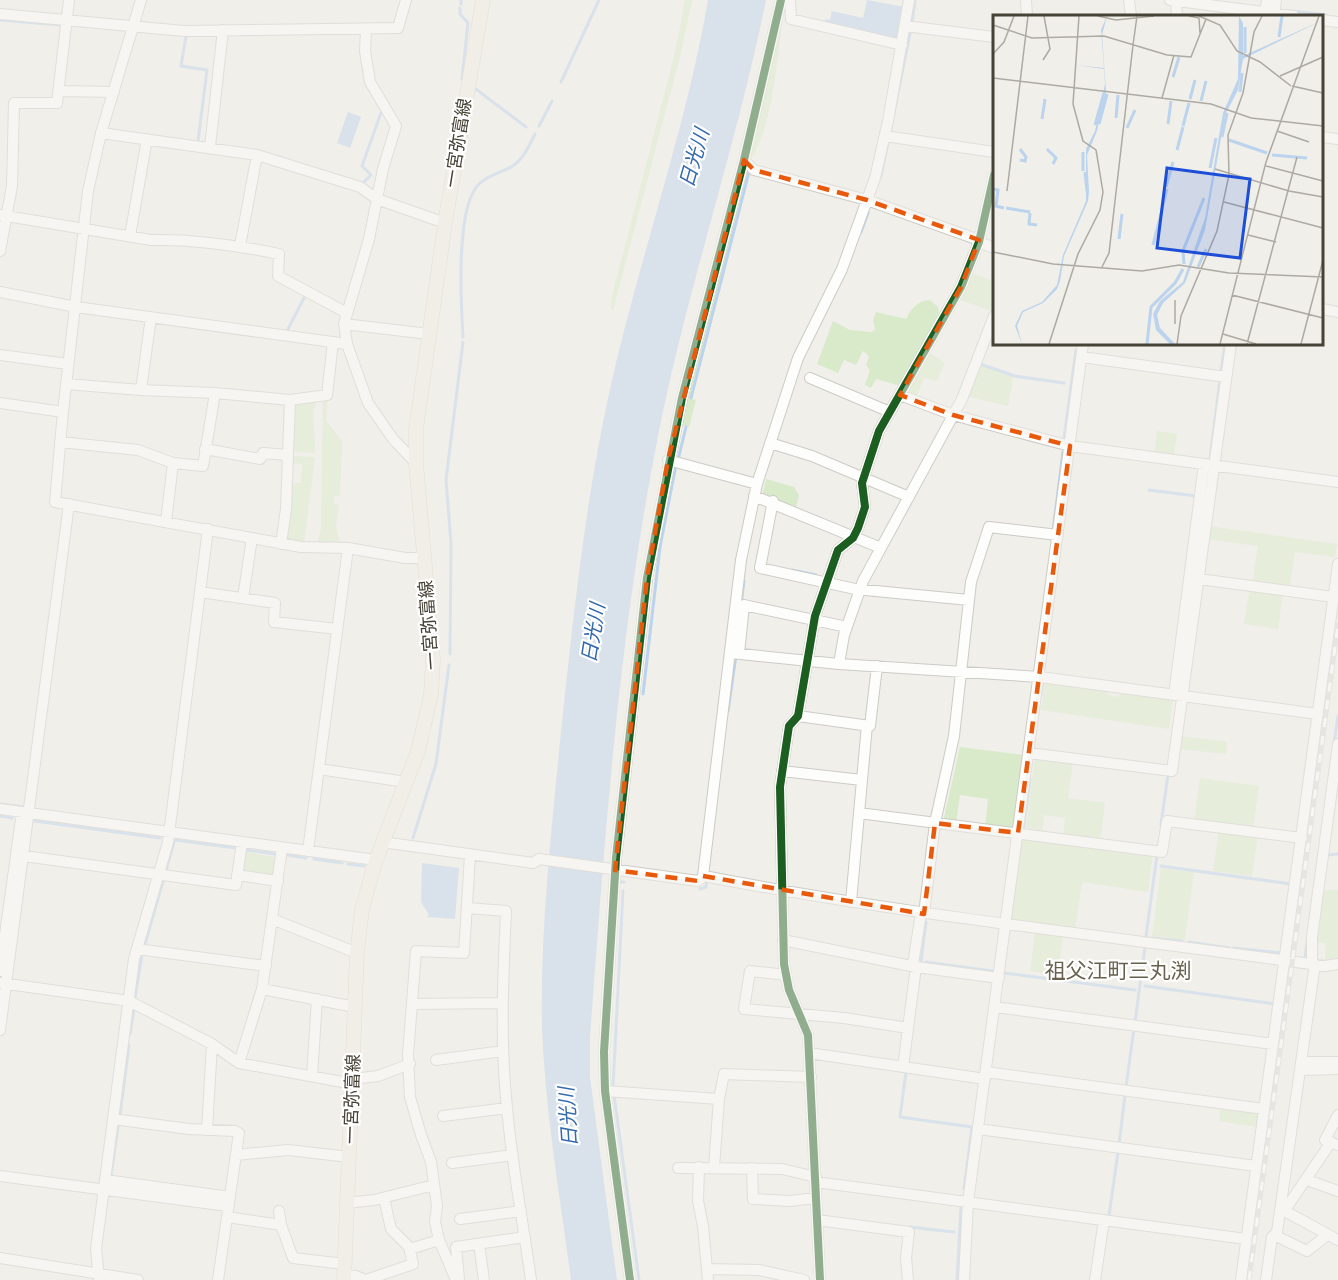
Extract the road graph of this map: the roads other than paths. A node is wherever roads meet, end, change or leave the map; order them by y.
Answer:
1 (69, 0) edge
2 (141, 0) edge
3 (405, 0) edge
4 (483, 0) edge
5 (781, 0) edge
6 (790, 0) edge
7 (909, 0) edge
8 (1026, 0) edge
9 (1129, 0) edge
10 (1173, 0) edge
11 (1267, 0) edge
12 (1276, 0) edge
13 (0, 14) edge
14 (1271, 14) edge
15 (1027, 15) edge
16 (1131, 15) edge
17 (1177, 15) edge
18 (65, 20) junction
19 (1323, 20) edge
20 (1338, 22) edge
21 (133, 26) junction
22 (908, 27) junction
23 (366, 29) junction
24 (223, 30) junction
25 (993, 37) edge
26 (902, 45) junction
27 (59, 91) junction
28 (114, 92) junction
29 (101, 133) junction
30 (889, 136) junction
31 (1323, 137) edge
32 (147, 139) junction
33 (1338, 139) edge
34 (210, 147) junction
35 (993, 153) edge
36 (257, 154) junction
37 (744, 159) junction
38 (993, 179) edge
39 (377, 199) junction
40 (870, 201) junction
41 (3, 215) edge
42 (445, 223) junction
43 (83, 228) junction
44 (130, 236) junction
45 (979, 241) junction
46 (240, 246) junction
47 (993, 248) edge
48 (0, 251) edge
49 (0, 292) edge
50 (76, 307) junction
51 (1323, 309) edge
52 (1338, 312) edge
53 (152, 317) junction
54 (346, 319) junction
55 (993, 319) edge
56 (429, 334) junction
57 (333, 342) junction
58 (347, 344) junction
59 (1083, 345) edge
60 (1231, 345) edge
61 (0, 355) edge
62 (1082, 357) junction
63 (68, 364) junction
64 (1226, 377) junction
65 (810, 378) dead end
66 (66, 384) junction
67 (141, 390) junction
68 (215, 393) junction
69 (900, 395) junction
70 (291, 400) junction
71 (0, 403) edge
72 (63, 412) junction
73 (890, 412) junction
74 (953, 415) junction
75 (60, 442) junction
76 (774, 444) junction
77 (1070, 446) junction
78 (205, 449) junction
79 (288, 455) junction
80 (668, 460) junction
81 (173, 463) junction
82 (416, 463) junction
83 (1209, 465) junction
84 (864, 477) junction
85 (1338, 482) edge
86 (757, 484) junction
87 (758, 497) junction
88 (909, 497) junction
89 (773, 501) junction
90 (69, 504) junction
91 (166, 522) junction
92 (208, 529) junction
93 (1058, 535) junction
94 (252, 538) junction
95 (853, 538) junction
96 (281, 544) junction
97 (348, 548) junction
98 (881, 548) junction
99 (423, 558) junction
100 (1338, 564) edge
101 (1200, 579) junction
102 (827, 582) junction
103 (860, 588) junction
104 (200, 592) junction
105 (973, 597) junction
106 (1333, 597) junction
107 (243, 598) junction
108 (814, 620) junction
109 (847, 627) junction
110 (338, 629) junction
111 (736, 653) junction
112 (808, 660) junction
113 (838, 664) junction
114 (877, 666) junction
115 (963, 671) junction
116 (1040, 677) junction
117 (1179, 696) junction
118 (1318, 714) junction
119 (798, 716) junction
120 (867, 725) junction
121 (1338, 744) edge
122 (1029, 753) junction
123 (319, 770) junction
124 (782, 771) junction
125 (862, 780) junction
126 (406, 782) junction
127 (0, 809) edge
128 (26, 813) junction
129 (859, 813) junction
130 (935, 823) junction
131 (170, 832) junction
132 (1018, 833) junction
133 (1302, 838) junction
134 (242, 842) junction
135 (382, 842) junction
136 (282, 848) junction
137 (308, 851) junction
138 (470, 855) junction
139 (24, 856) junction
140 (376, 860) junction
141 (614, 870) junction
142 (159, 874) junction
143 (237, 875) junction
144 (706, 877) junction
145 (278, 881) junction
146 (6, 887) edge
147 (783, 892) junction
148 (851, 902) junction
149 (467, 908) junction
150 (922, 914) junction
151 (272, 919) junction
152 (1006, 924) junction
153 (783, 940) junction
154 (137, 949) junction
155 (357, 954) junction
156 (1285, 960) junction
157 (1313, 964) junction
158 (1338, 964) edge
159 (266, 966) junction
160 (915, 966) junction
161 (0, 971) edge
162 (786, 975) junction
163 (999, 978) junction
164 (3, 984) edge
165 (262, 989) junction
166 (317, 999) junction
167 (129, 1001) junction
168 (412, 1004) junction
169 (501, 1004) junction
170 (355, 1007) junction
171 (995, 1007) junction
172 (801, 1015) junction
173 (908, 1028) junction
174 (0, 1030) edge
175 (212, 1044) junction
176 (1273, 1044) junction
177 (503, 1052) junction
178 (809, 1053) junction
179 (436, 1060) dead end
180 (1338, 1062) edge
181 (239, 1063) junction
182 (410, 1064) junction
183 (1301, 1066) junction
184 (903, 1067) junction
185 (1338, 1069) edge
186 (312, 1076) junction
187 (985, 1076) junction
188 (810, 1077) junction
189 (353, 1082) junction
190 (605, 1091) junction
191 (719, 1099) junction
192 (507, 1108) junction
193 (1264, 1109) junction
194 (1338, 1114) edge
195 (443, 1116) dead end
196 (113, 1119) junction
197 (978, 1129) junction
198 (207, 1130) junction
199 (1334, 1143) edge
200 (236, 1155) junction
201 (513, 1155) junction
202 (349, 1157) junction
203 (452, 1163) dead end
204 (1256, 1166) junction
205 (699, 1167) junction
206 (714, 1167) junction
207 (678, 1168) dead end
208 (752, 1168) junction
209 (0, 1176) edge
210 (816, 1179) junction
211 (1306, 1180) junction
212 (104, 1185) junction
213 (434, 1185) junction
214 (1338, 1191) edge
215 (384, 1198) junction
216 (816, 1198) junction
217 (968, 1202) junction
218 (347, 1203) junction
219 (228, 1207) junction
220 (1283, 1209) junction
221 (279, 1211) dead end
222 (521, 1211) junction
223 (460, 1219) dead end
224 (817, 1220) junction
225 (1104, 1220) junction
226 (281, 1225) junction
227 (1274, 1235) junction
228 (1327, 1235) junction
229 (525, 1237) junction
230 (1246, 1239) junction
231 (439, 1240) junction
232 (1338, 1240) edge
233 (479, 1244) junction
234 (410, 1249) junction
235 (0, 1258) edge
236 (344, 1273) edge
237 (708, 1274) edge
238 (99, 1277) edge
239 (138, 1280) edge
240 (218, 1280) edge
241 (366, 1280) edge
242 (458, 1280) edge
243 (484, 1280) edge
244 (531, 1280) edge
245 (630, 1280) edge
246 (804, 1280) edge
247 (820, 1280) edge
248 (908, 1280) edge
249 (964, 1280) edge
250 (1095, 1280) edge
251 (1240, 1280) edge
252 (1266, 1280) edge

1 - 18 street
2 - 21 street
3 - 23 street
4 - 42 main road, 一宮弥富線
5 - 37 street
6 - 26 street
7 - 22 street
8 - 15 street
9 - 16 street
10 - 14 street
10 - 17 street
11 - 14 street
12 - 14 street
13 - 18 street
18 - 21 street
18 - 27 street
19 - 20 street
21 - 24 street
21 - 28 street
22 - 25 street
22 - 26 street
23 - 24 street
23 - 39 street
24 - 34 street
26 - 30 street
27 - 28 street
27 - 41 street
28 - 29 street
29 - 32 street
29 - 43 street
30 - 35 street
30 - 40 street
31 - 33 street
32 - 34 street
32 - 44 street
34 - 36 street
36 - 39 street
36 - 46 street
37 - 40 street
37 - 80 street
38 - 45 street
39 - 42 street
39 - 54 street
40 - 45 street
40 - 76 street
41 - 43 street
41 - 48 street
42 - 56 main road, 一宮弥富線
43 - 44 street
43 - 50 street
44 - 46 street
45 - 47 street
45 - 69 street
46 - 54 street
49 - 50 street
50 - 53 street
50 - 63 street
51 - 52 street
53 - 57 street
53 - 67 street
54 - 56 street
54 - 58 street
55 - 74 street
56 - 82 main road, 一宮弥富線
57 - 58 street
57 - 70 street
58 - 82 street
59 - 62 street
60 - 64 street
61 - 63 street
62 - 64 street
62 - 77 street
63 - 66 street
64 - 83 street
65 - 73 street
66 - 67 street
66 - 72 street
67 - 68 street
68 - 70 street
68 - 78 street
69 - 73 street
69 - 74 street
70 - 79 street
71 - 72 street
72 - 75 street
73 - 84 street
74 - 77 street
74 - 88 street
75 - 81 street
75 - 90 street
76 - 84 street
76 - 86 street
77 - 83 street
77 - 93 street
78 - 79 street
78 - 81 street
79 - 96 street
80 - 86 street
80 - 141 street
81 - 91 street
82 - 99 main road, 一宮弥富線
83 - 85 street
83 - 101 street
83 - 117 street
84 - 88 street
84 - 95 street
86 - 87 street
87 - 89 street
87 - 111 street
88 - 98 street
89 - 95 street
89 - 102 street
90 - 91 street
90 - 128 street
91 - 92 street
92 - 94 street
92 - 104 street
93 - 105 street
93 - 116 street
94 - 96 street
94 - 107 street
95 - 98 street
95 - 102 street
96 - 97 street
97 - 99 street
97 - 110 street
98 - 103 street
99 - 126 main road, 一宮弥富線
100 - 106 street
101 - 106 street
101 - 117 street
102 - 103 street
102 - 108 street
103 - 105 street
103 - 109 street
104 - 107 street
104 - 131 street
105 - 115 street
106 - 118 street
107 - 110 street
108 - 109 street
108 - 111 street
108 - 112 street
109 - 113 street
110 - 123 street
111 - 112 street
111 - 144 street
112 - 113 street
112 - 119 street
113 - 114 street
114 - 115 street
114 - 120 street
115 - 116 street
115 - 130 street
116 - 117 street
116 - 122 street
117 - 118 street
117 - 122 street
118 - 133 street
119 - 120 street
119 - 124 street
120 - 125 street
121 - 157 street
122 - 132 street
123 - 126 street
123 - 137 street
124 - 125 street
124 - 147 street
125 - 129 street
126 - 135 main road, 一宮弥富線
127 - 128 street
128 - 131 street
128 - 139 street
128 - 146 street
129 - 130 street
129 - 148 street
130 - 132 street
130 - 150 street
131 - 134 street
131 - 142 street
132 - 133 street
132 - 152 street
133 - 156 street
134 - 136 street
134 - 143 street
135 - 138 street
135 - 140 main road, 一宮弥富線
136 - 137 street
136 - 145 street
137 - 140 street
138 - 141 street
138 - 149 street
139 - 142 street
139 - 164 street
140 - 155 main road, 一宮弥富線
141 - 144 street
141 - 190 street
142 - 143 street
142 - 154 street
143 - 145 street
144 - 147 street
145 - 151 street
146 - 161 street
147 - 148 street
147 - 153 street
148 - 150 street
149 - 168 street
149 - 169 street
150 - 152 street
150 - 160 street
151 - 155 street
151 - 159 street
152 - 156 street
152 - 163 street
153 - 160 street
153 - 162 street
154 - 159 street
154 - 167 street
155 - 170 main road, 一宮弥富線
156 - 157 street
156 - 176 street
157 - 158 street
157 - 183 street
159 - 165 street
160 - 163 street
160 - 173 street
162 - 172 street
162 - 172 street
163 - 171 street
164 - 167 street
164 - 174 street
165 - 166 street
165 - 181 street
166 - 170 street
166 - 186 street
167 - 175 street
167 - 196 street
168 - 169 street
168 - 182 street
169 - 177 street
170 - 189 main road, 一宮弥富線
171 - 176 street
171 - 187 street
172 - 173 street
172 - 178 street
173 - 184 street
175 - 181 street
175 - 198 street
176 - 193 street
177 - 179 street
177 - 192 street
178 - 184 street
178 - 188 street
180 - 183 street
181 - 186 street
182 - 189 street
182 - 213 street
183 - 185 street
183 - 220 street
184 - 187 street
186 - 189 street
187 - 193 street
187 - 197 street
188 - 191 street
188 - 210 street
189 - 202 main road, 一宮弥富線
190 - 191 street
190 - 245 street
191 - 206 street
192 - 195 street
192 - 201 street
193 - 204 street
194 - 199 street
196 - 198 street
196 - 212 street
197 - 204 street
197 - 217 street
198 - 200 street
199 - 211 street
200 - 202 street
200 - 219 street
201 - 203 street
201 - 222 street
202 - 218 main road, 一宮弥富線
204 - 230 street
205 - 206 street
205 - 207 street
205 - 237 street
206 - 208 street
208 - 210 street
208 - 216 street
209 - 212 street
210 - 216 street
210 - 217 street
211 - 214 street
211 - 220 street
212 - 219 street
212 - 238 street
213 - 215 street
213 - 231 street
215 - 218 street
215 - 234 street
216 - 224 street
217 - 225 street
217 - 249 street
218 - 236 main road, 一宮弥富線
219 - 226 street
219 - 240 street
220 - 227 street
220 - 228 street
221 - 226 street
222 - 223 street
222 - 229 street
224 - 247 street
224 - 248 street
225 - 230 street
225 - 250 street
226 - 236 street
227 - 228 street
227 - 252 street
228 - 232 street
229 - 233 street
229 - 244 street
230 - 251 street
231 - 234 street
231 - 242 street
233 - 242 street
233 - 243 street
234 - 241 street
235 - 238 street
236 - 241 street
237 - 246 street
238 - 239 street

